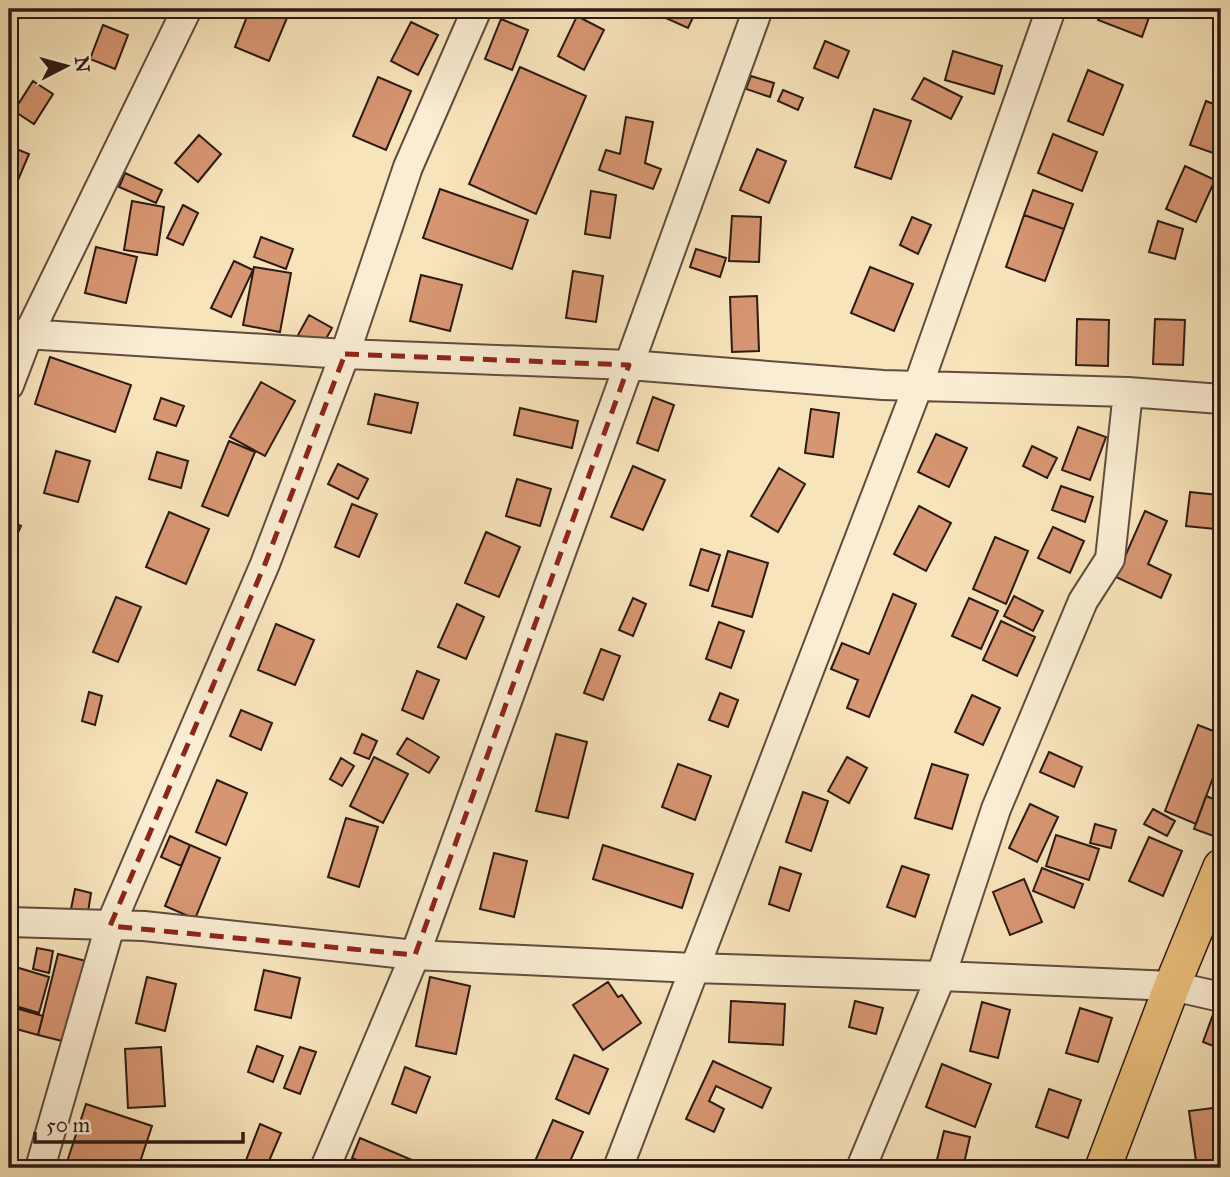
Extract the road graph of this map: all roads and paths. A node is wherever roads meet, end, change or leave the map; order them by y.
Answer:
1 (187, 9) edge
2 (477, 9) edge
3 (758, 9) edge
4 (1051, 9) edge
5 (18, 334) edge
6 (345, 354) junction
7 (629, 365) junction
8 (9, 384) edge
9 (918, 386) junction
10 (1128, 393) junction
11 (1221, 399) edge
12 (1221, 867) edge
13 (9, 922) edge
14 (110, 926) junction
15 (415, 955) junction
16 (694, 968) junction
17 (941, 976) junction
18 (1172, 986) junction
19 (1221, 997) edge
20 (40, 1168) edge
21 (325, 1168) edge
22 (618, 1168) edge
23 (861, 1168) edge
24 (1103, 1168) edge

1 - 5 street
2 - 6 street
3 - 7 street
4 - 9 street
5 - 6 street
5 - 8 street
6 - 7 street
6 - 14 street
7 - 9 street
7 - 15 street
9 - 10 street
9 - 16 street
10 - 11 street
10 - 17 street
12 - 18 main road
13 - 14 street
14 - 15 street
14 - 20 street
15 - 16 street
15 - 21 street
16 - 17 street
16 - 22 street
17 - 18 street
17 - 23 street
18 - 19 street
18 - 24 main road

